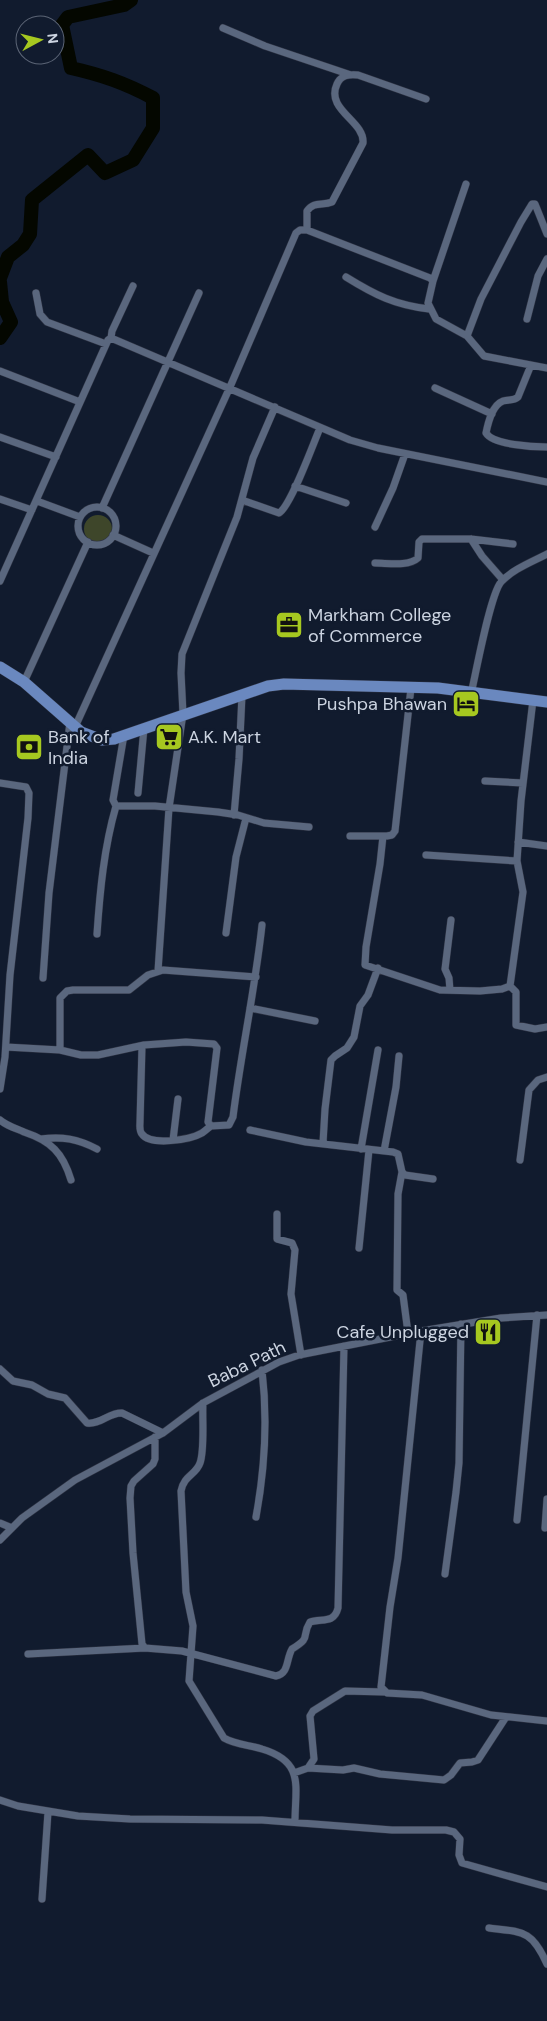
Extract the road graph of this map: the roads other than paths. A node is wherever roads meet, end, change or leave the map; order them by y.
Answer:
1 (222, 28) dead end
2 (351, 74) junction
3 (426, 99) dead end
4 (466, 184) dead end
5 (307, 230) junction
6 (547, 234) edge
7 (547, 259) edge
8 (346, 277) dead end
9 (433, 281) junction
10 (133, 286) dead end
11 (36, 293) dead end
12 (199, 293) dead end
13 (429, 309) junction
14 (527, 319) dead end
15 (467, 336) junction
16 (111, 338) junction
17 (106, 344) junction
18 (168, 361) junction
19 (531, 365) junction
20 (547, 368) edge
21 (0, 372) edge
22 (230, 387) junction
23 (435, 388) dead end
24 (80, 402) junction
25 (275, 408) junction
26 (492, 414) junction
27 (320, 428) junction
28 (0, 437) edge
29 (547, 447) edge
30 (405, 454) junction
31 (56, 457) junction
32 (547, 482) edge
33 (295, 486) junction
34 (0, 500) edge
35 (242, 500) junction
36 (37, 501) junction
37 (346, 503) dead end
38 (102, 508) junction
39 (32, 510) junction
40 (80, 517) junction
41 (375, 527) dead end
42 (113, 535) junction
43 (471, 539) junction
44 (88, 542) junction
45 (513, 544) dead end
46 (153, 553) junction
47 (547, 554) edge
48 (375, 563) dead end
49 (503, 580) junction
50 (0, 581) edge
51 (0, 667) edge
52 (24, 682) junction
53 (411, 688) junction
54 (471, 694) junction
55 (242, 695) junction
56 (533, 700) junction
57 (547, 702) edge
58 (183, 714) junction
59 (72, 725) junction
60 (144, 727) junction
61 (124, 735) junction
62 (485, 781) dead end
63 (523, 782) junction
64 (0, 783) edge
65 (138, 793) dead end
66 (116, 806) junction
67 (169, 808) junction
68 (234, 815) junction
69 (246, 818) junction
70 (309, 827) dead end
71 (350, 836) dead end
72 (383, 836) junction
73 (518, 842) junction
74 (547, 846) edge
75 (426, 855) dead end
76 (517, 861) junction
77 (451, 920) dead end
78 (262, 925) dead end
79 (226, 933) dead end
80 (97, 934) dead end
81 (378, 968) junction
82 (158, 971) junction
83 (43, 978) dead end
84 (256, 978) junction
85 (510, 986) junction
86 (450, 990) junction
87 (250, 1008) junction
88 (314, 1021) dead end
89 (3, 1027) edge
90 (547, 1027) edge
91 (142, 1046) junction
92 (6, 1047) junction
93 (60, 1050) junction
94 (378, 1050) dead end
95 (399, 1056) dead end
96 (547, 1077) edge
97 (0, 1089) edge
98 (178, 1099) dead end
99 (0, 1120) edge
100 (211, 1126) junction
101 (250, 1130) dead end
102 (41, 1139) junction
103 (173, 1140) junction
104 (323, 1144) junction
105 (97, 1149) dead end
106 (365, 1150) junction
107 (384, 1151) junction
108 (520, 1160) dead end
109 (402, 1172) junction
110 (433, 1178) dead end
111 (70, 1180) dead end
112 (277, 1214) dead end
113 (359, 1248) dead end
114 (537, 1315) junction
115 (547, 1315) edge
116 (461, 1324) junction
117 (421, 1330) junction
118 (408, 1333) junction
119 (344, 1346) junction
120 (301, 1355) junction
121 (0, 1368) edge
122 (262, 1370) junction
123 (203, 1403) junction
124 (163, 1433) junction
125 (155, 1437) junction
126 (547, 1499) edge
127 (256, 1517) dead end
128 (517, 1520) dead end
129 (0, 1523) edge
130 (12, 1528) junction
131 (544, 1528) dead end
132 (0, 1540) edge
133 (445, 1574) dead end
134 (145, 1648) junction
135 (28, 1654) dead end
136 (191, 1654) junction
137 (384, 1692) junction
138 (506, 1717) junction
139 (547, 1721) edge
140 (308, 1768) junction
141 (294, 1773) junction
142 (0, 1800) edge
143 (48, 1812) junction
144 (294, 1822) junction
145 (547, 1887) edge
146 (42, 1899) dead end
147 (489, 1928) dead end
148 (547, 1964) edge

1 - 2 street
2 - 3 street
2 - 5 street
4 - 9 street
5 - 9 street
5 - 22 street
6 - 15 street
7 - 14 street
8 - 13 street
9 - 13 street
10 - 16 street
11 - 17 street
12 - 18 street
13 - 15 street
15 - 19 street
16 - 17 street
16 - 18 street
17 - 24 street
18 - 22 street
18 - 38 street
19 - 20 street
19 - 26 street
21 - 24 street
22 - 25 street
22 - 46 street
23 - 26 street
24 - 31 street
25 - 27 street
25 - 35 street
26 - 29 street
27 - 30 street
27 - 33 street
28 - 31 street
30 - 32 street
30 - 41 street
31 - 36 street
33 - 35 street
33 - 37 street
34 - 39 street
35 - 58 street
36 - 39 street
36 - 40 street
38 - 40 street
38 - 42 street
39 - 50 street
40 - 44 street
42 - 44 street
42 - 46 street
43 - 45 street
43 - 48 street
43 - 49 street
44 - 52 street
46 - 59 street
47 - 49 street
49 - 54 street
51 - 52 main road
52 - 59 main road
53 - 54 main road
53 - 55 main road
53 - 72 street
54 - 56 main road
55 - 58 main road
55 - 68 street
56 - 57 main road
56 - 63 street
58 - 60 main road
58 - 67 street
59 - 61 main road
59 - 83 street
60 - 61 main road
60 - 65 street
61 - 66 street
62 - 63 street
63 - 73 street
64 - 89 street
66 - 67 street
66 - 80 street
67 - 68 street
67 - 82 street
68 - 69 street
69 - 70 street
69 - 79 street
71 - 72 street
72 - 81 street
73 - 74 street
73 - 76 street
75 - 76 street
76 - 85 street
77 - 86 street
78 - 84 street
81 - 86 street
81 - 104 street
82 - 84 street
82 - 93 street
84 - 87 street
85 - 86 street
85 - 90 street
87 - 88 street
87 - 100 street
89 - 92 street
91 - 93 street
91 - 100 street
91 - 103 street
92 - 93 street
92 - 97 street
94 - 106 street
95 - 107 street
96 - 108 street
98 - 103 street
99 - 102 street
100 - 103 street
101 - 104 street
102 - 105 street
102 - 111 street
104 - 106 street
106 - 107 street
106 - 113 street
107 - 109 street
109 - 110 street
109 - 118 street
112 - 120 street
114 - 115 street, Baba Path
114 - 116 street, Baba Path
114 - 128 street
116 - 117 street, Baba Path
116 - 133 street
117 - 118 street, Baba Path
117 - 137 street
118 - 119 street, Baba Path
119 - 120 street, Baba Path
119 - 136 street
120 - 122 street, Baba Path
121 - 124 street
122 - 123 street, Baba Path
122 - 127 street
123 - 124 street, Baba Path
123 - 136 street
124 - 125 street, Baba Path
125 - 130 street, Baba Path
125 - 134 street
126 - 131 street
129 - 130 street
130 - 132 street, Baba Path
134 - 135 street
134 - 136 street
136 - 141 street
137 - 138 street
137 - 140 street
138 - 139 street
138 - 140 street
140 - 141 street
141 - 144 street
142 - 143 street
143 - 144 street
143 - 146 street
144 - 145 street
147 - 148 street

